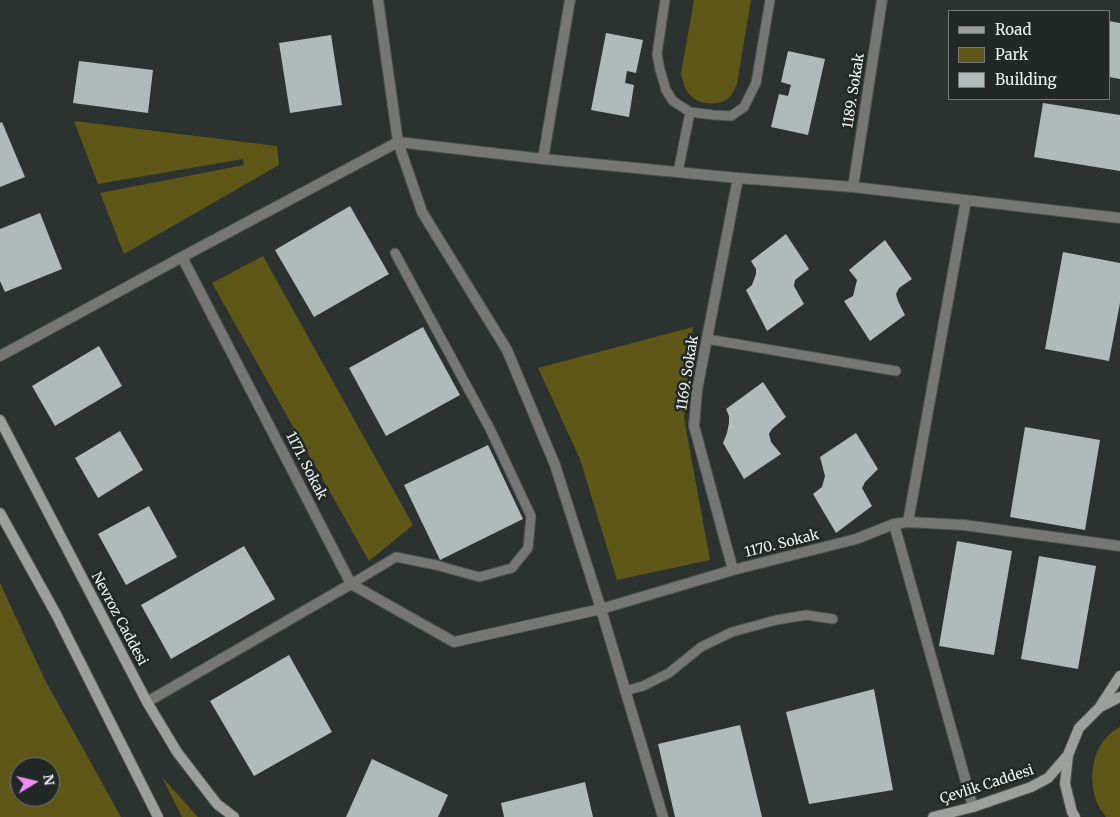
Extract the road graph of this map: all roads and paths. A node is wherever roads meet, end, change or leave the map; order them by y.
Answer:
1 (378, 0) edge
2 (570, 0) edge
3 (666, 0) edge
4 (770, 0) edge
5 (882, 0) edge
6 (690, 112) junction
7 (398, 142) junction
8 (543, 159) junction
9 (678, 172) junction
10 (738, 178) junction
11 (853, 187) junction
12 (966, 200) junction
13 (1120, 218) edge
14 (395, 253) dead end
15 (182, 257) junction
16 (707, 339) junction
17 (0, 356) edge
18 (896, 371) dead end
19 (0, 420) edge
20 (0, 513) edge
21 (908, 522) junction
22 (894, 524) junction
23 (1120, 546) edge
24 (733, 570) junction
25 (351, 584) junction
26 (601, 609) junction
27 (833, 619) dead end
28 (1120, 676) edge
29 (625, 691) junction
30 (1120, 697) edge
31 (147, 702) junction
32 (1100, 707) junction
33 (1068, 754) junction
34 (974, 807) junction
35 (158, 817) edge
36 (234, 817) edge
37 (663, 817) edge
38 (933, 817) edge
39 (1076, 817) edge

1 - 7 street
2 - 8 street
3 - 6 lane
4 - 6 lane
5 - 11 street, 1189. Sokak
6 - 9 lane
7 - 8 street
7 - 15 street
7 - 26 street
8 - 9 street
9 - 10 street
10 - 11 street
10 - 16 street, 1169. Sokak
11 - 12 street
12 - 13 street
12 - 21 street
14 - 25 lane
15 - 17 street
15 - 25 street, 1171. Sokak
16 - 18 lane
16 - 24 street, 1169. Sokak
19 - 31 main road, Nevroz Caddesi
20 - 35 main road
21 - 22 street, 1170. Sokak
21 - 23 street, 1170. Sokak
22 - 24 street, 1170. Sokak
22 - 34 street
24 - 26 street, 1170. Sokak
25 - 26 street, 1170. Sokak
25 - 31 street
26 - 29 street
27 - 29 lane
28 - 32 main road
29 - 37 street
30 - 32 main road
31 - 36 main road, Nevroz Caddesi
32 - 33 main road
33 - 34 main road, Çevlik Caddesi
33 - 39 main road
34 - 38 main road, Çevlik Caddesi

